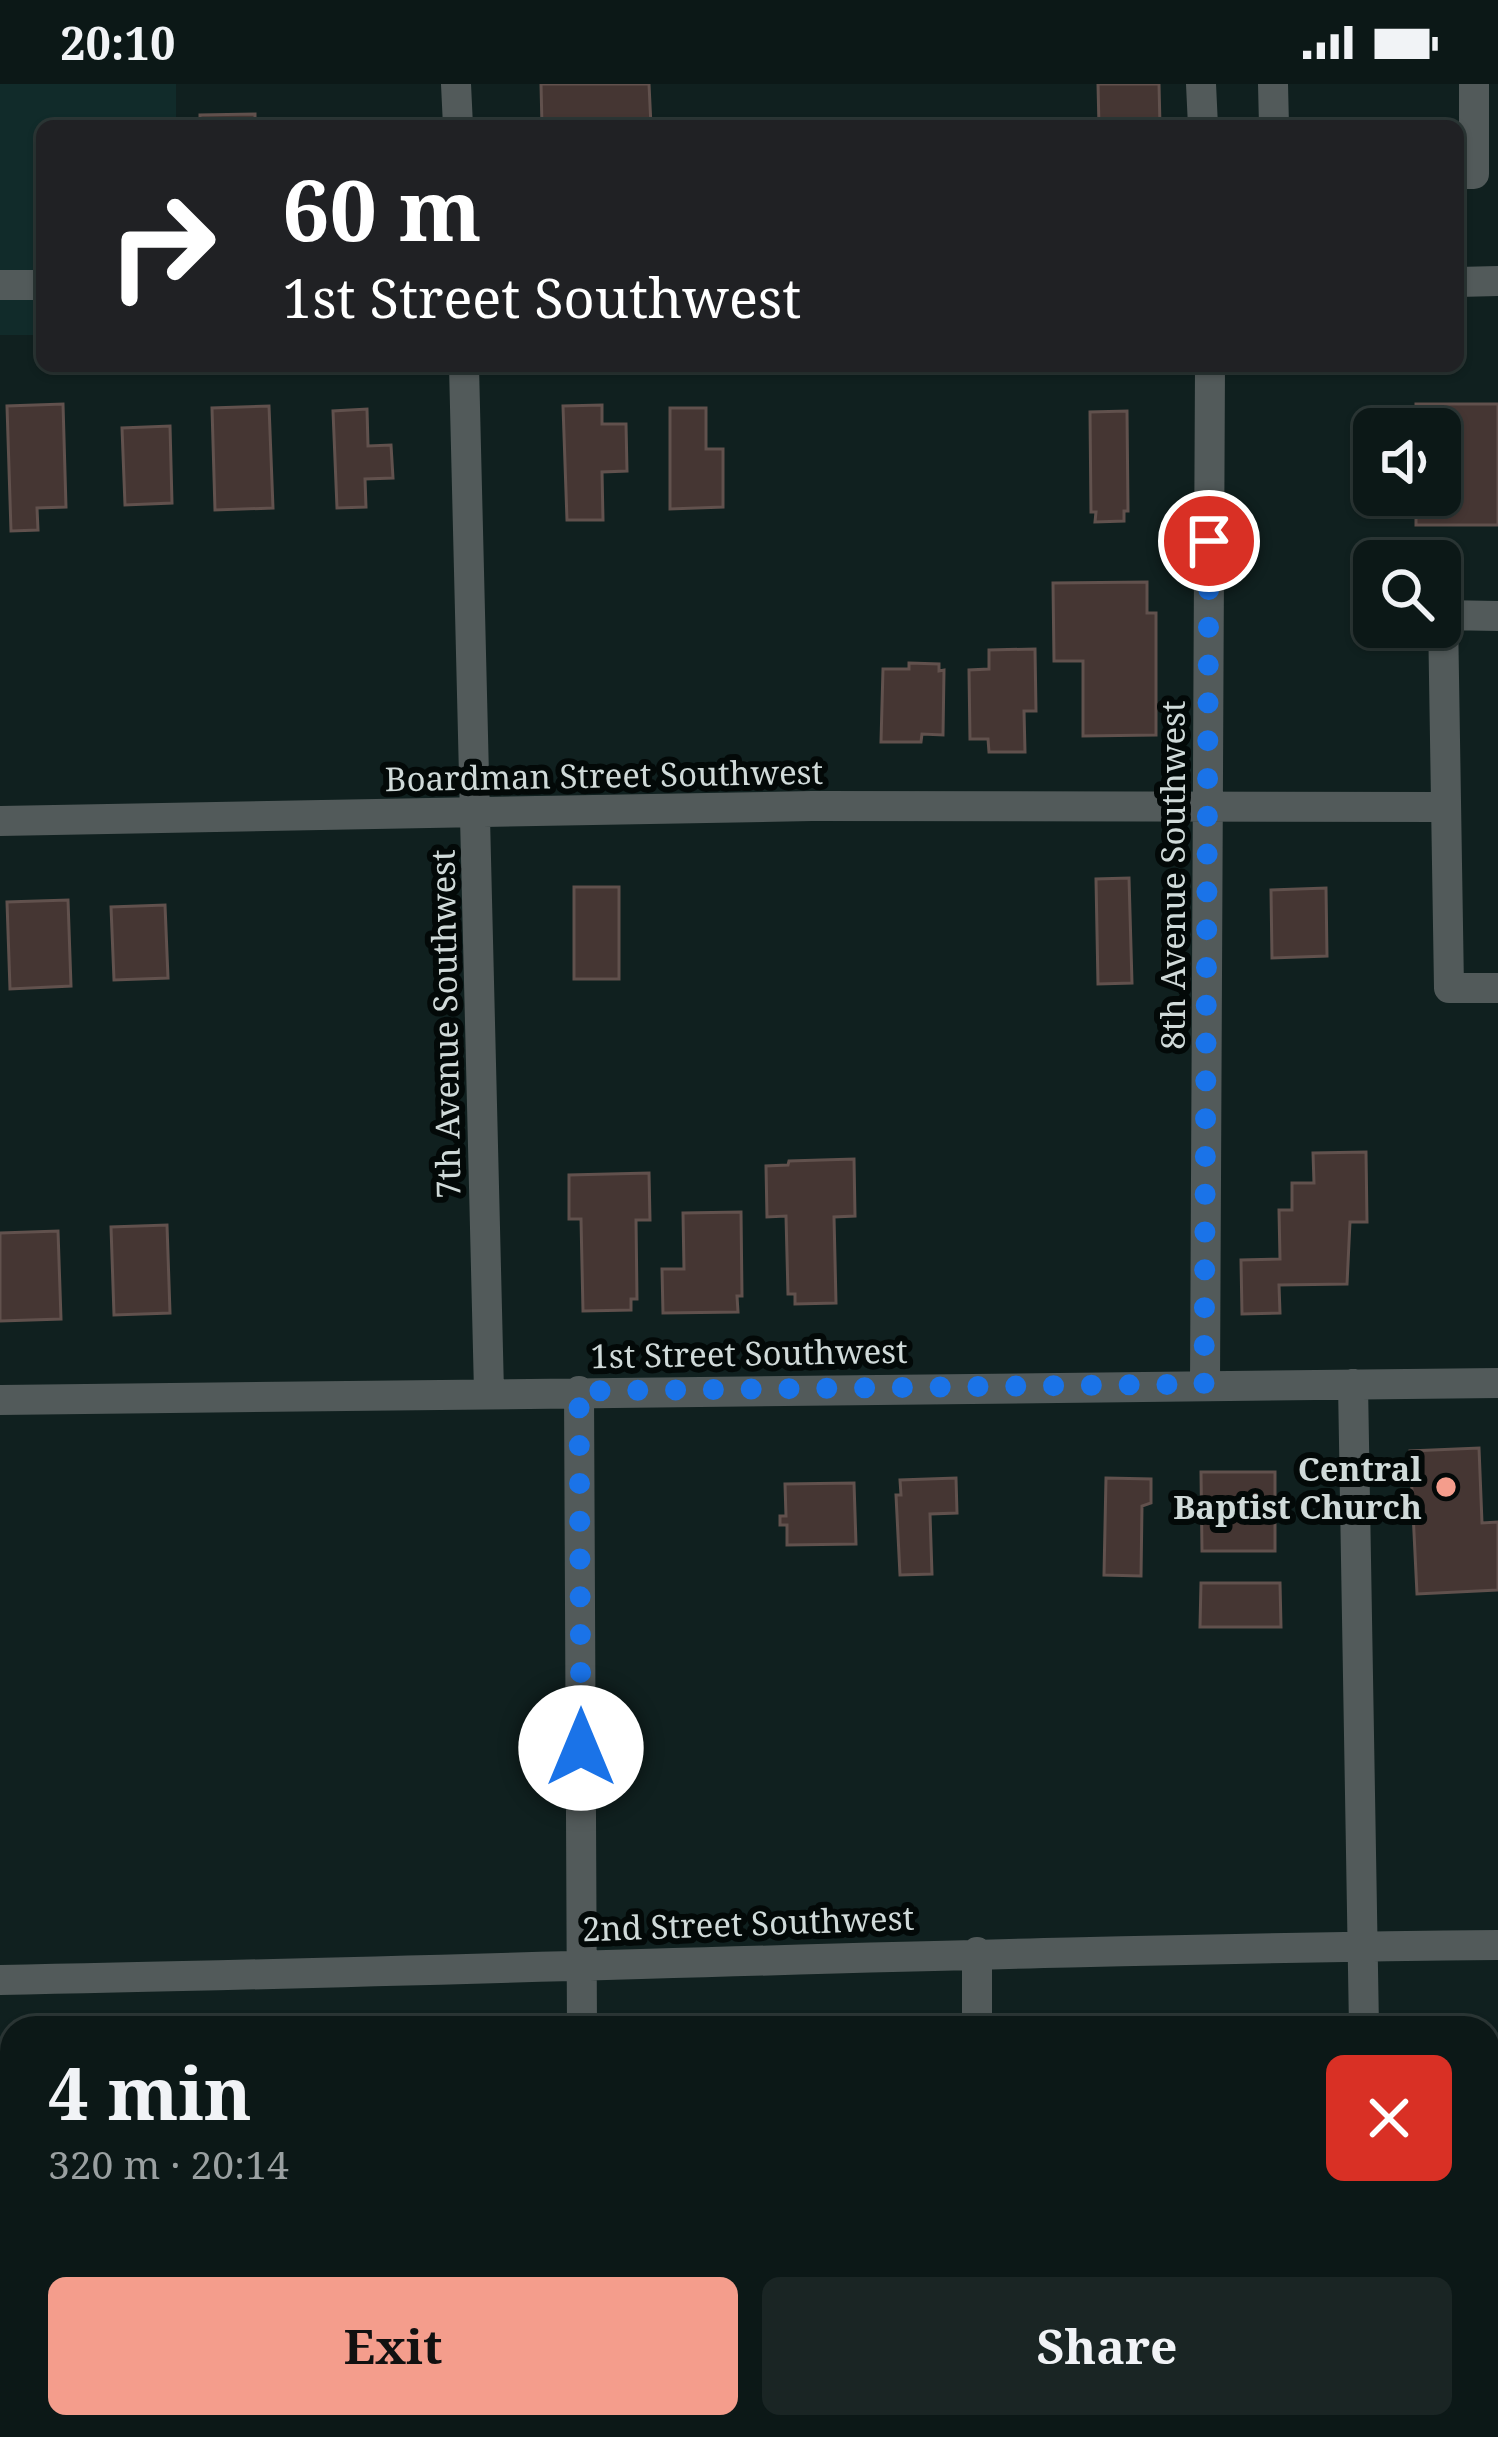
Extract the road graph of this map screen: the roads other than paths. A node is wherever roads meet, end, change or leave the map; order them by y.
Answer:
1 (456, 84) edge
2 (1201, 84) edge
3 (1273, 84) edge
4 (1474, 84) edge
5 (458, 120) edge
6 (1203, 120) edge
7 (1274, 120) edge
8 (1464, 174) edge
9 (1498, 281) edge
10 (1464, 282) edge
11 (0, 285) edge
12 (36, 285) edge
13 (464, 372) edge
14 (1210, 372) edge
15 (1498, 616) edge
16 (1209, 804) junction
17 (1444, 807) junction
18 (476, 813) junction
19 (0, 821) edge
20 (1498, 988) edge
21 (1498, 1383) edge
22 (1204, 1384) junction
23 (1353, 1384) junction
24 (579, 1391) junction
25 (489, 1392) junction
26 (0, 1400) edge
27 (1498, 1945) edge
28 (1363, 1946) junction
29 (977, 1952) junction
30 (580, 1964) junction
31 (0, 1980) edge
32 (582, 2016) edge
33 (977, 2016) edge
34 (1364, 2016) edge

1 - 5 street
2 - 6 street
3 - 7 street
4 - 8 street
9 - 10 street
11 - 12 street
13 - 18 street, 7th Avenue Southwest
14 - 16 street, 8th Avenue Southwest
15 - 17 street
16 - 17 street, Boardman Street Southwest
16 - 18 street, Boardman Street Southwest
16 - 22 street, 8th Avenue Southwest
17 - 20 street
18 - 19 street, Boardman Street Southwest
18 - 25 street, 7th Avenue Southwest
21 - 23 street, 1st Street Southwest
22 - 23 street, 1st Street Southwest
22 - 24 street, 1st Street Southwest
23 - 28 street
24 - 25 street, 1st Street Southwest
24 - 30 street
25 - 26 street, 1st Street Southwest
27 - 28 street, 2nd Street Southwest
28 - 29 street, 2nd Street Southwest
28 - 34 street
29 - 30 street, 2nd Street Southwest
29 - 33 street
30 - 31 street, 2nd Street Southwest
30 - 32 street

